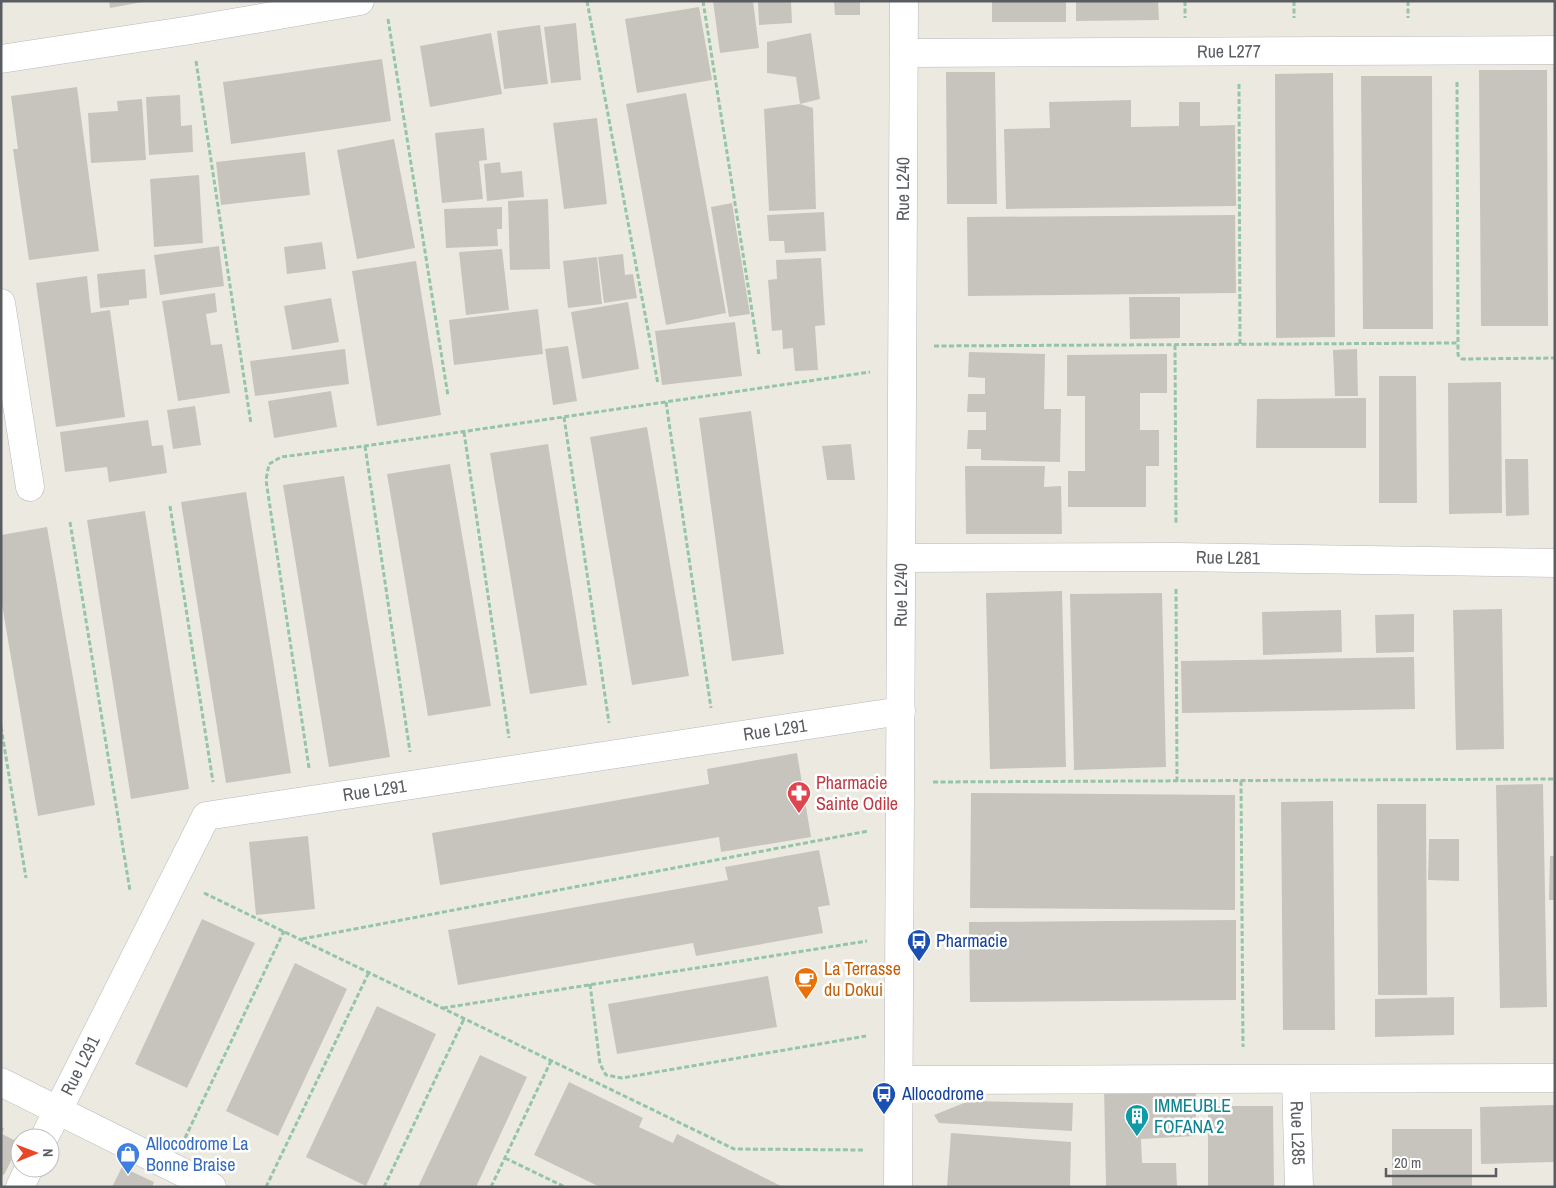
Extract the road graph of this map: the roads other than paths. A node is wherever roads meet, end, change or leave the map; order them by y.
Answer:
1 (360, 1) edge
2 (904, 1) edge
3 (1555, 50) edge
4 (904, 54) junction
5 (1, 59) edge
6 (1, 303) edge
7 (30, 487) dead end
8 (902, 558) junction
9 (1555, 563) edge
10 (901, 711) junction
11 (1555, 1078) edge
12 (1296, 1079) junction
13 (898, 1080) junction
14 (1, 1082) edge
15 (58, 1110) junction
16 (49, 1128) edge
17 (212, 1187) edge
18 (898, 1187) edge
19 (1299, 1187) edge

1 - 5 street
2 - 4 street, Rue L240
3 - 4 street, Rue L277
4 - 8 street, Rue L240
6 - 7 street
8 - 9 street, Rue L281
8 - 10 street, Rue L240
10 - 13 street, Rue L240
10 - 15 street, Rue L291
11 - 12 street
12 - 13 street
12 - 19 street, Rue L285
13 - 18 street, Rue L240
14 - 15 street
15 - 16 street, Rue L291
15 - 17 street

